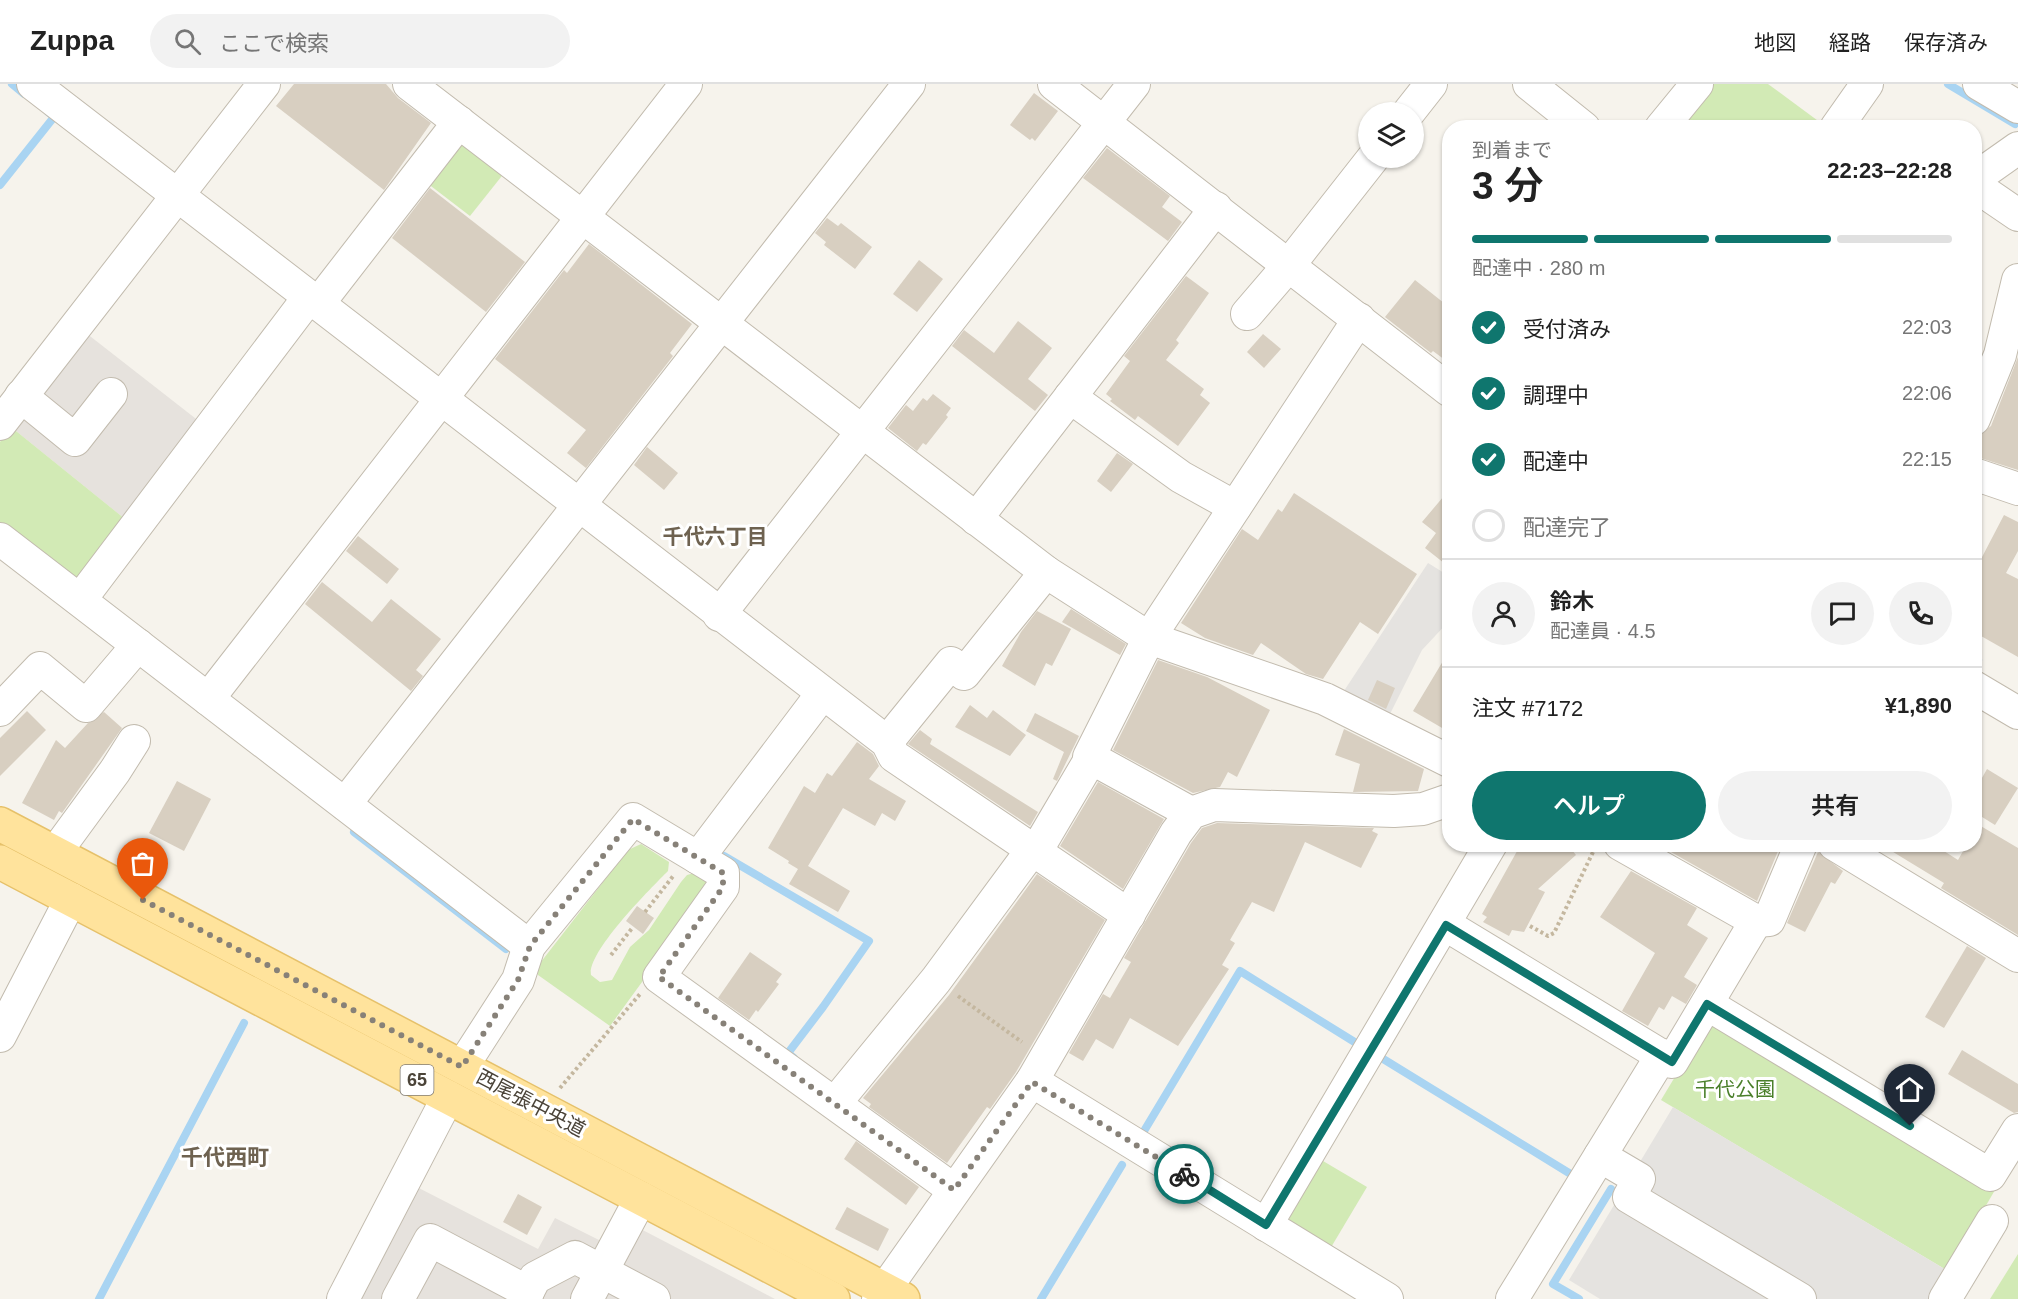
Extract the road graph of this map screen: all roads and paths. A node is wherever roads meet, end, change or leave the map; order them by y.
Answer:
1 (33, 84) edge
2 (264, 84) edge
3 (409, 84) edge
4 (686, 84) edge
5 (909, 84) edge
6 (1054, 84) edge
7 (1134, 84) edge
8 (1431, 84) edge
9 (1529, 84) edge
10 (1697, 84) edge
11 (1867, 84) edge
12 (1979, 84) edge
13 (1417, 102) edge
14 (2018, 106) edge
15 (1574, 120) edge
16 (1668, 120) edge
17 (1842, 120) edge
18 (1104, 121) junction
19 (459, 122) junction
20 (2018, 148) edge
21 (1365, 168) edge
22 (1982, 173) edge
23 (1982, 190) edge
24 (178, 196) junction
25 (1216, 208) junction
26 (2018, 215) edge
27 (582, 217) junction
28 (1289, 265) junction
29 (2018, 280) edge
30 (314, 301) junction
31 (1246, 314) dead end
32 (1359, 319) junction
33 (721, 323) junction
34 (1982, 380) edge
35 (1442, 383) edge
36 (111, 394) dead end
37 (21, 396) junction
38 (1070, 397) junction
39 (441, 399) junction
40 (0, 424) edge
41 (863, 431) junction
42 (1982, 477) edge
43 (2018, 489) edge
44 (579, 506) junction
45 (1235, 507) junction
46 (976, 519) junction
47 (0, 539) edge
48 (1046, 572) junction
49 (80, 600) junction
50 (720, 615) junction
51 (1149, 638) junction
52 (138, 645) junction
53 (1982, 692) edge
54 (822, 694) junction
55 (208, 699) junction
56 (0, 710) edge
57 (2018, 713) edge
58 (134, 741) dead end
59 (887, 742) junction
60 (1091, 758) junction
61 (1442, 758) edge
62 (1442, 802) edge
63 (345, 804) junction
64 (1191, 813) junction
65 (0, 824) edge
66 (1033, 852) junction
67 (1487, 852) edge
68 (1593, 852) edge
69 (1798, 852) edge
70 (1847, 852) edge
71 (55, 853) junction
72 (1657, 854) edge
73 (694, 856) junction
74 (0, 862) edge
75 (71, 899) junction
76 (645, 912) dead end
77 (1129, 915) junction
78 (1756, 921) junction
79 (1446, 925) junction
80 (1530, 926) dead end
81 (633, 927) dead end
82 (530, 946) junction
83 (611, 956) dead end
84 (2018, 956) edge
85 (659, 977) junction
86 (936, 980) junction
87 (1707, 1004) junction
88 (0, 1036) edge
89 (1662, 1055) junction
90 (462, 1067) junction
91 (1038, 1070) junction
92 (448, 1097) junction
93 (836, 1102) junction
94 (547, 1112) junction
95 (2018, 1130) edge
96 (1600, 1156) junction
97 (954, 1190) junction
98 (640, 1198) junction
99 (1992, 1221) dead end
100 (1266, 1225) junction
101 (602, 1271) junction
102 (526, 1295) edge
103 (888, 1296) edge
104 (343, 1299) edge
105 (398, 1299) edge
106 (587, 1299) edge
107 (654, 1299) edge
108 (833, 1299) edge
109 (1387, 1299) edge
110 (1512, 1299) edge
111 (1800, 1299) edge
112 (1945, 1299) edge

1 - 24 street
2 - 24 street
3 - 19 street
4 - 27 street
5 - 33 street
6 - 18 street
7 - 18 street
8 - 13 street
9 - 15 street
10 - 16 street
11 - 17 street
12 - 14 street
18 - 25 street
18 - 41 street
19 - 27 street
19 - 30 street
20 - 22 street
21 - 28 street
23 - 26 street
24 - 30 street
24 - 37 street
25 - 28 street
25 - 38 street
27 - 33 street
27 - 39 street
28 - 31 street
28 - 32 street
29 - 34 street
30 - 39 street
30 - 49 street
32 - 35 street
32 - 45 street
33 - 41 street
33 - 44 street
36 - 37 street
37 - 40 street
38 - 45 street
38 - 46 street
39 - 44 street
39 - 55 street
41 - 46 street
41 - 50 street
42 - 43 street
44 - 50 street
44 - 63 street
45 - 51 street
46 - 48 street
47 - 49 street
48 - 51 street
48 - 59 street
49 - 52 street
50 - 54 street
51 - 60 street
51 - 61 street
52 - 55 street
52 - 56 street
53 - 57 street
54 - 59 street
54 - 73 street
55 - 63 street
58 - 71 street
59 - 66 street
60 - 64 street
60 - 66 street
62 - 64 street
63 - 82 street
64 - 77 street
65 - 71 main road, 西尾張中央道 / 65
66 - 77 street
66 - 86 street
67 - 79 street
68 - 80 path
69 - 78 street
70 - 84 street
71 - 90 main road, 西尾張中央道 / 65
72 - 78 street
73 - 76 path
73 - 82 street
73 - 85 street
74 - 75 main road, 西尾張中央道 / 65
75 - 88 street
75 - 92 main road, 西尾張中央道 / 65
77 - 91 street
78 - 87 street
79 - 89 street
79 - 100 street
81 - 83 path
82 - 90 street
85 - 93 street
85 - 94 path
86 - 91 path
86 - 93 street
87 - 89 street
87 - 95 street
89 - 96 street
90 - 94 main road, 西尾張中央道 / 65
91 - 97 street
91 - 100 street
92 - 98 main road, 西尾張中央道 / 65
92 - 104 street
93 - 97 street
94 - 103 main road, 西尾張中央道 / 65
96 - 110 street
96 - 111 street
97 - 103 street
98 - 101 street
98 - 108 main road, 西尾張中央道 / 65
99 - 112 street
100 - 109 street
101 - 102 street
101 - 106 street
101 - 107 street
102 - 105 street

